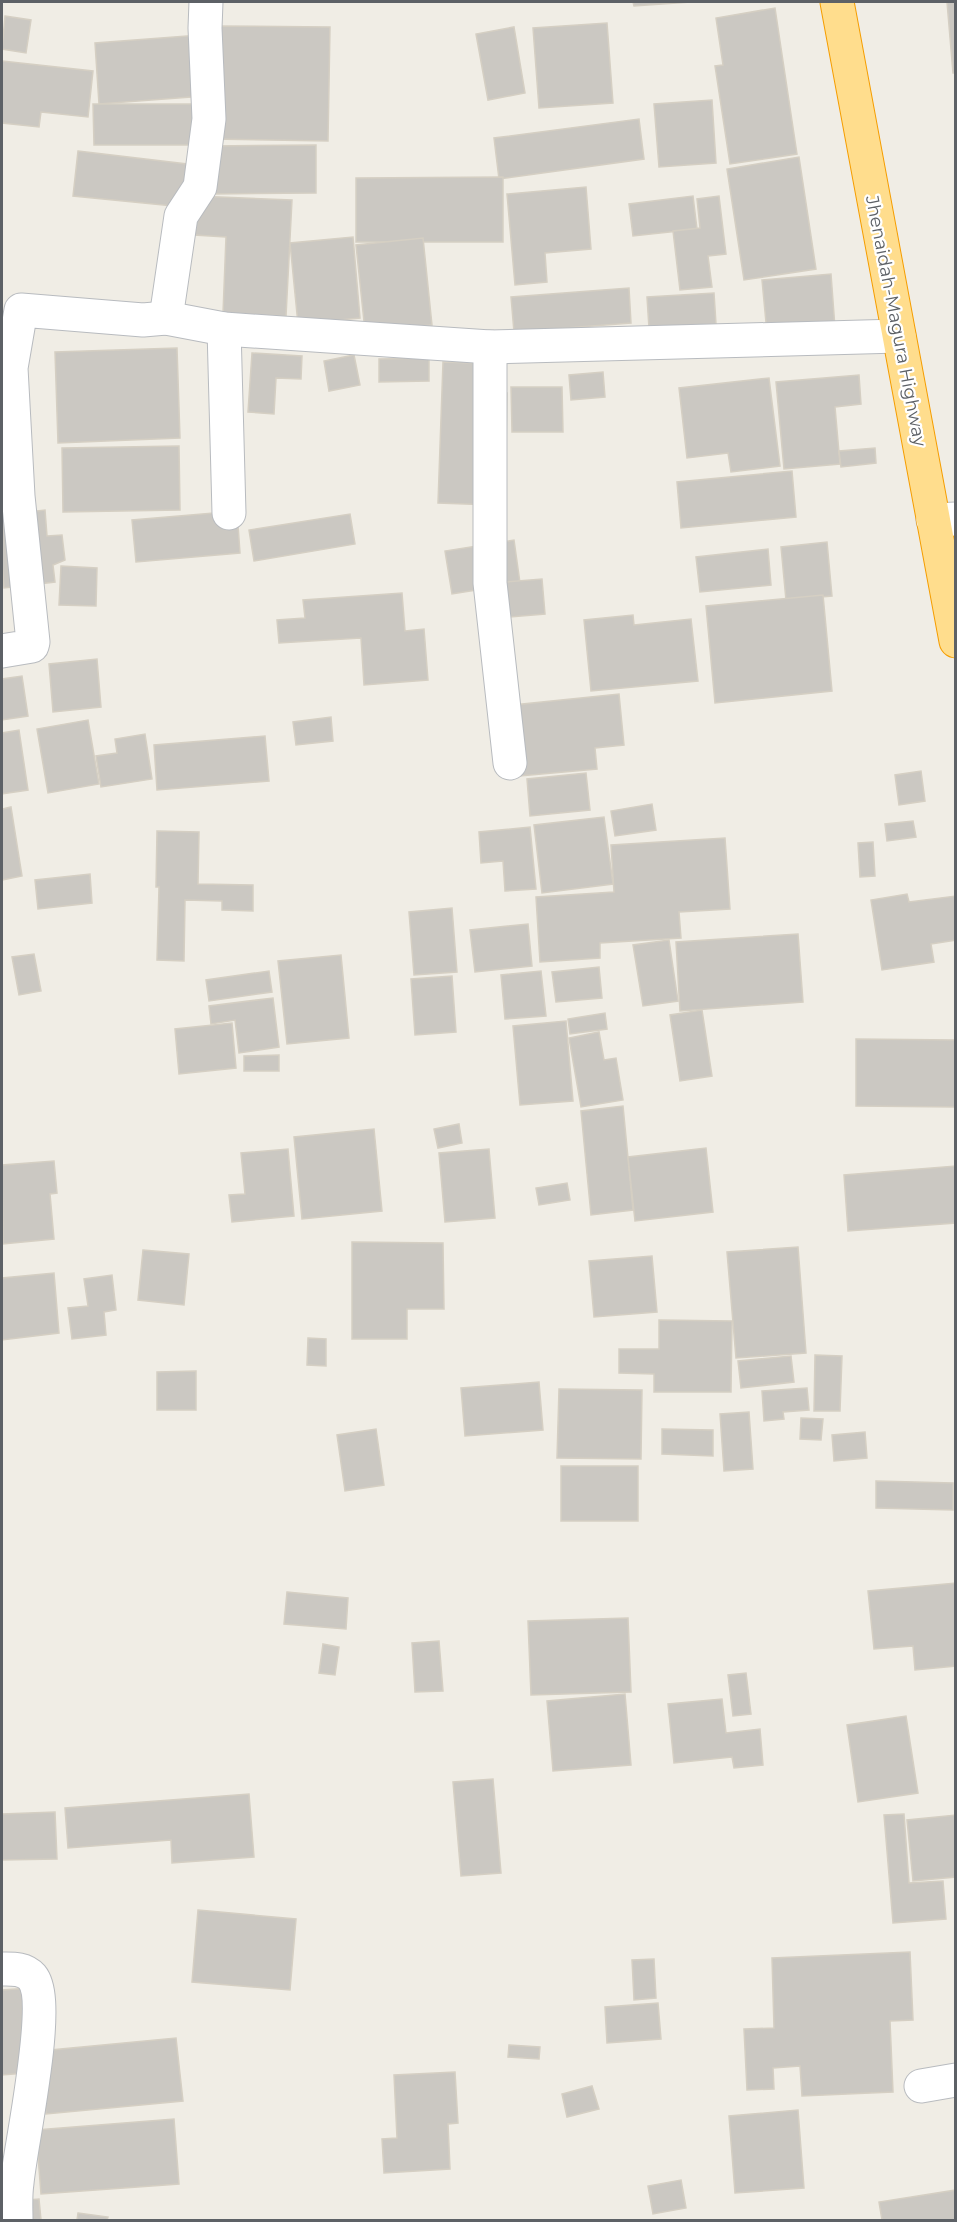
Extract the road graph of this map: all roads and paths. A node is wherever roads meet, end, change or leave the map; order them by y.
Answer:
1 (206, 2) edge
2 (837, 2) edge
3 (11, 309) edge
4 (166, 318) junction
5 (224, 329) junction
6 (899, 336) junction
7 (489, 347) junction
8 (229, 513) dead end
9 (944, 520) edge
10 (956, 641) edge
11 (2, 651) edge
12 (510, 763) dead end
13 (2, 1969) edge
14 (956, 2080) edge
15 (921, 2086) dead end
16 (9, 2183) edge
17 (16, 2220) edge

1 - 4 street
2 - 6 highway, Jhenaidah-Magura Highway
3 - 4 street
3 - 11 street
4 - 5 street
5 - 7 street
5 - 8 street
6 - 7 street
6 - 9 highway, Jhenaidah-Magura Highway
7 - 12 street
9 - 10 highway, Jhenaidah-Magura Highway
13 - 16 street
14 - 15 street
16 - 17 street

